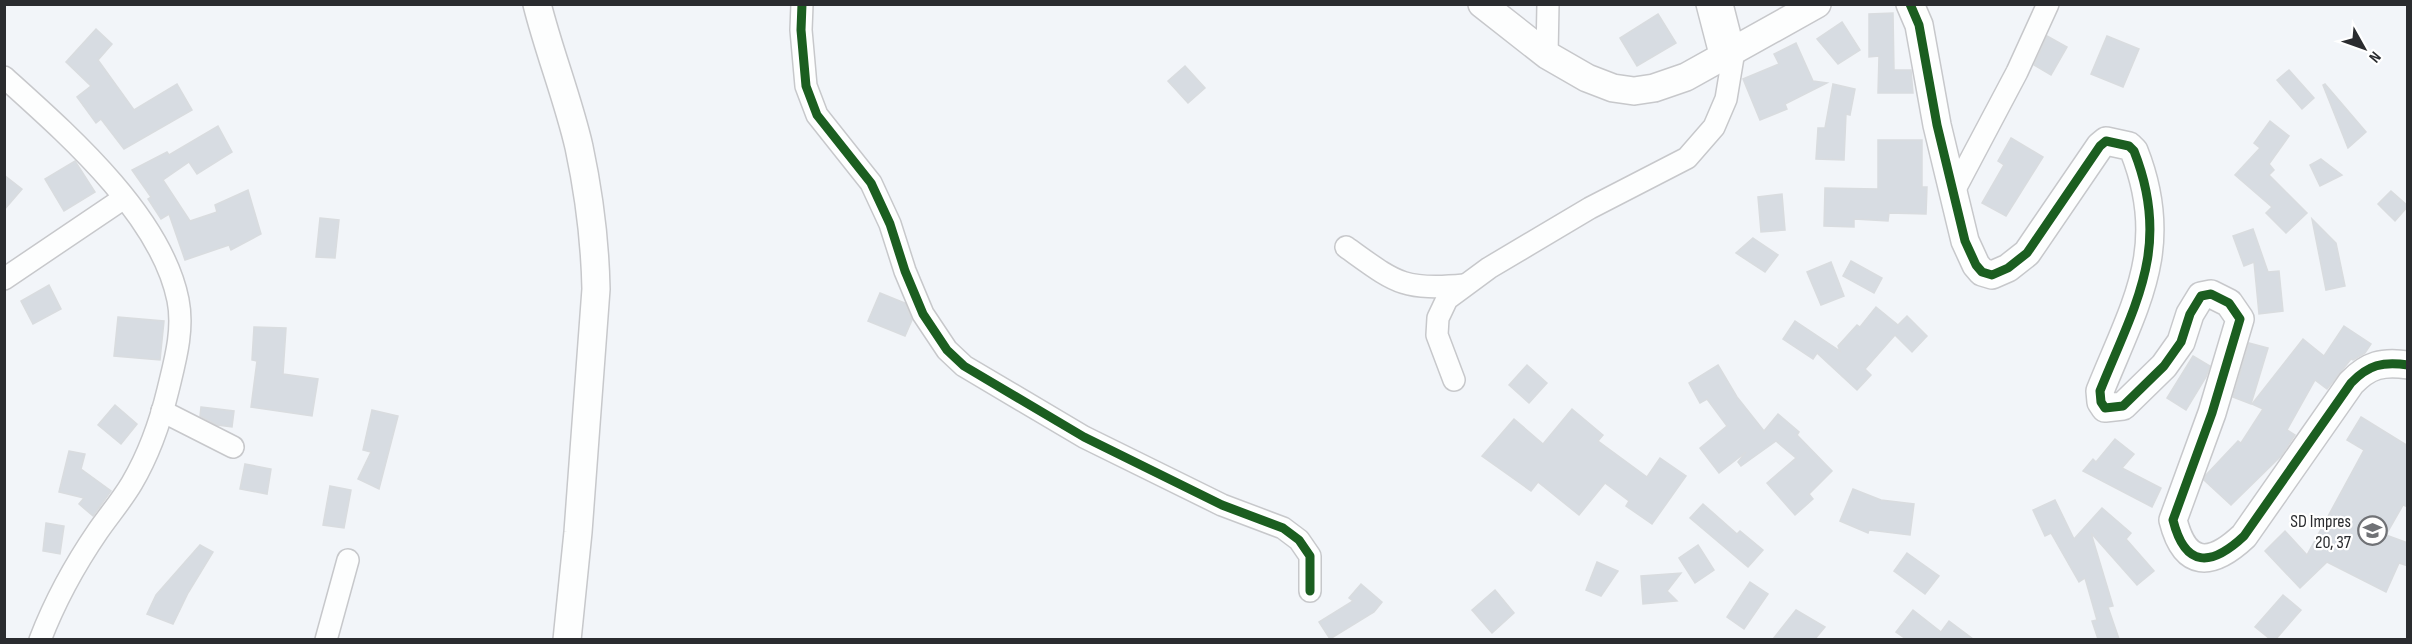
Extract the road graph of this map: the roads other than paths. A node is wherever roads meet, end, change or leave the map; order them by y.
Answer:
1 (537, 4) edge
2 (802, 4) edge
3 (1482, 4) edge
4 (1548, 4) edge
5 (1707, 4) edge
6 (1722, 4) edge
7 (1817, 4) edge
8 (1910, 4) edge
9 (2048, 4) edge
10 (1547, 54) junction
11 (1729, 58) junction
12 (4, 77) edge
13 (1954, 191) junction
14 (124, 198) junction
15 (1346, 247) dead end
16 (4, 279) edge
17 (1464, 285) junction
18 (2408, 365) edge
19 (1454, 380) dead end
20 (162, 411) junction
21 (233, 447) dead end
22 (348, 560) dead end
23 (1310, 591) dead end
24 (40, 639) edge
25 (326, 639) edge
26 (567, 639) edge

1 - 26 street
2 - 23 street
3 - 10 street
4 - 10 street
5 - 11 street
6 - 11 street
7 - 11 street
8 - 13 street
9 - 13 street
10 - 11 street
11 - 17 street
12 - 14 street
13 - 18 street
14 - 16 street
14 - 20 street
15 - 17 street
17 - 19 street
20 - 21 street
20 - 24 street
22 - 25 street

